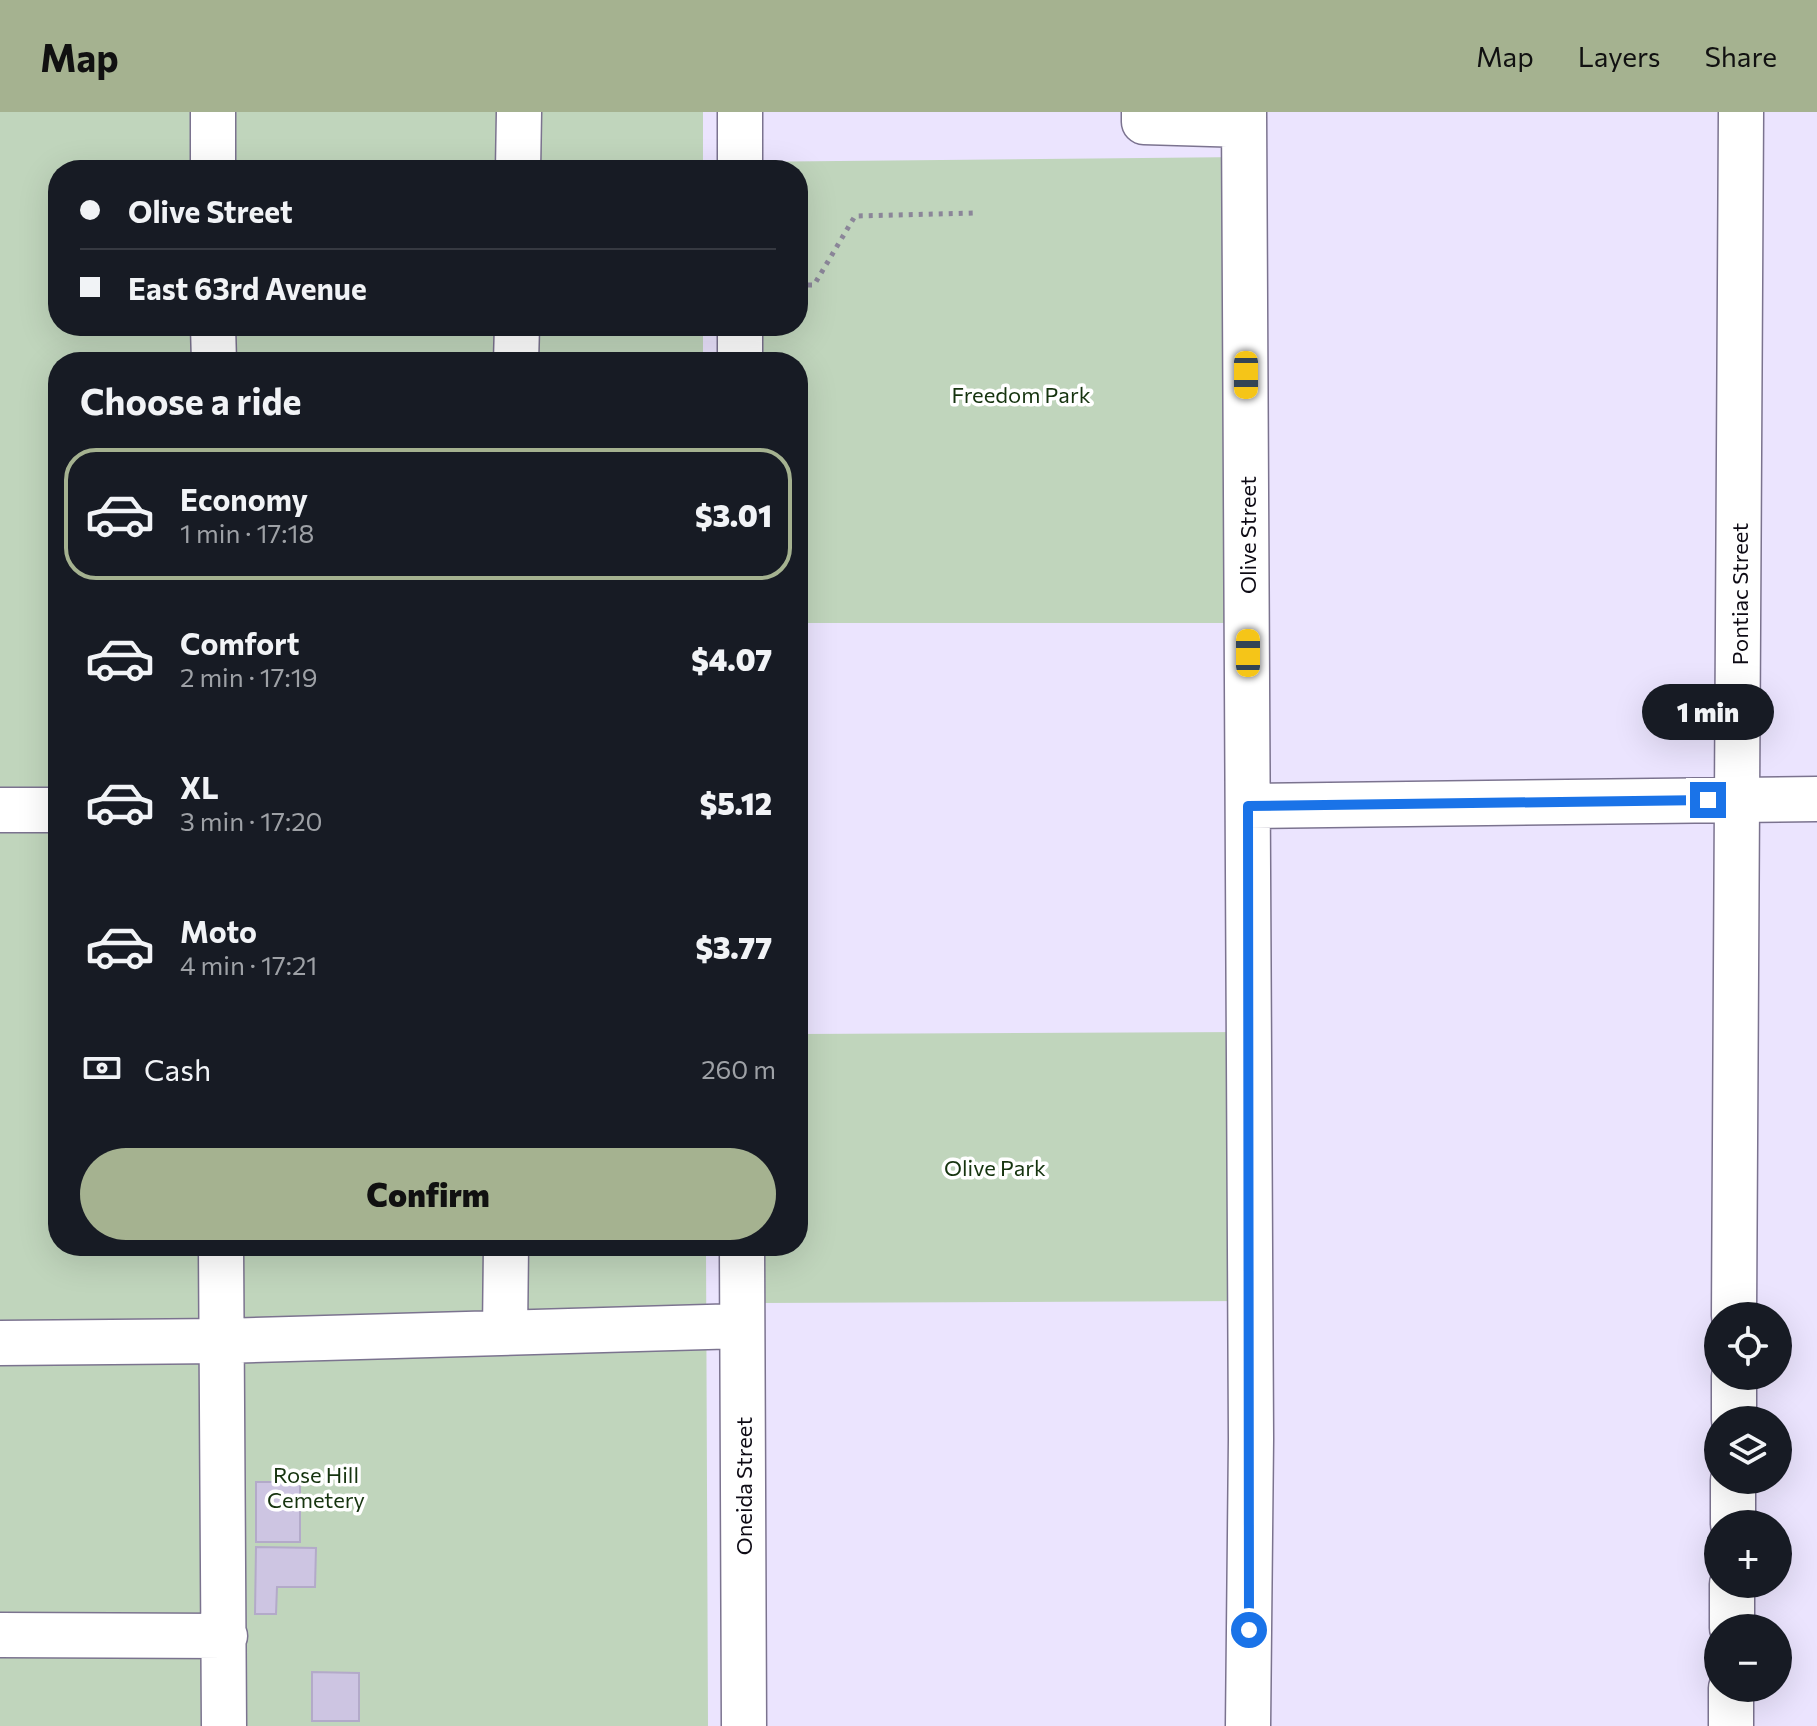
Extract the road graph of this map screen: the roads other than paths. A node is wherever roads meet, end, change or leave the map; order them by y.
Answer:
1 (213, 112) edge
2 (519, 112) edge
3 (740, 112) edge
4 (1144, 112) edge
5 (1741, 112) edge
6 (1244, 118) edge
7 (213, 160) edge
8 (518, 160) edge
9 (740, 160) edge
10 (1817, 799) edge
11 (1739, 800) junction
12 (1248, 806) junction
13 (0, 810) edge
14 (48, 810) edge
15 (221, 1256) edge
16 (506, 1256) edge
17 (742, 1256) edge
18 (1734, 1302) edge
19 (742, 1326) junction
20 (505, 1333) junction
21 (223, 1341) junction
22 (0, 1343) edge
23 (0, 1635) edge
24 (225, 1636) junction
25 (1731, 1702) edge
26 (224, 1726) edge
27 (744, 1726) edge
28 (1248, 1726) edge
29 (1731, 1726) edge

1 - 7 street
2 - 8 street
3 - 9 street
4 - 6 street
5 - 11 street, Pontiac Street
6 - 12 street, Olive Street
10 - 11 street
11 - 12 street
11 - 18 street, Pontiac Street
12 - 28 street, Olive Street
13 - 14 street
15 - 21 street
16 - 20 street
17 - 19 street, Oneida Street
19 - 20 street
19 - 27 street, Oneida Street
20 - 21 street
21 - 22 street
21 - 24 street
23 - 24 street
24 - 26 street
25 - 29 street

